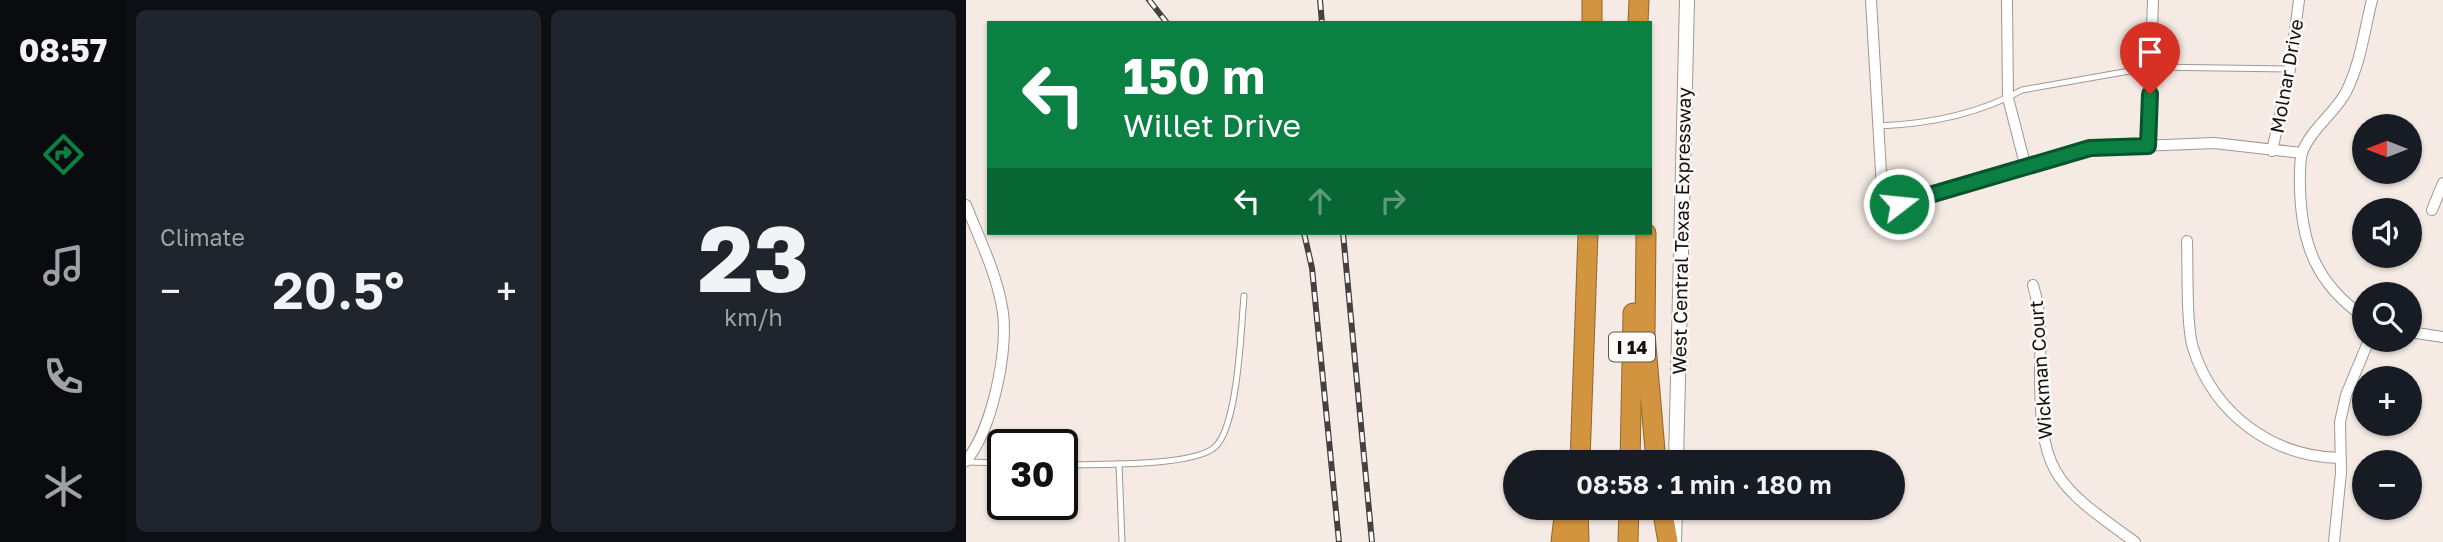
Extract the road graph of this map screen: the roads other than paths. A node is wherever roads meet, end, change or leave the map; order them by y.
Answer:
1 (1592, 0) edge
2 (1639, 0) edge
3 (1687, 0) edge
4 (1871, 0) edge
5 (2007, 0) edge
6 (2153, 0) edge
7 (2299, 0) edge
8 (2372, 0) edge
9 (1592, 21) edge
10 (1639, 21) edge
11 (2152, 67) junction
12 (2290, 69) junction
13 (2008, 98) junction
14 (1879, 126) junction
15 (2148, 146) junction
16 (2272, 151) junction
17 (2302, 153) junction
18 (2026, 168) junction
19 (2443, 183) edge
20 (966, 205) edge
21 (2432, 210) dead end
22 (1588, 235) edge
23 (1634, 235) edge
24 (1646, 235) edge
25 (2187, 241) dead end
26 (2033, 285) dead end
27 (1244, 296) dead end
28 (1587, 306) junction
29 (2352, 306) edge
30 (2422, 334) edge
31 (2443, 337) edge
32 (2364, 352) edge
33 (1570, 450) edge
34 (1581, 450) edge
35 (1630, 450) edge
36 (1656, 450) edge
37 (1676, 450) edge
38 (2340, 458) junction
39 (966, 462) edge
40 (987, 463) edge
41 (1119, 464) junction
42 (1078, 465) edge
43 (1564, 520) edge
44 (1578, 520) edge
45 (1629, 520) edge
46 (1664, 520) edge
47 (1675, 520) edge
48 (2120, 538) edge
49 (1122, 542) edge
50 (1561, 542) edge
51 (1579, 542) edge
52 (1628, 542) edge
53 (1668, 542) edge
54 (1674, 542) edge
55 (2135, 542) edge
56 (2334, 542) edge

1 - 9 highway
2 - 10 highway
3 - 37 main road, West Central Texas Expressway
4 - 14 street
5 - 13 street
6 - 11 street
7 - 12 street, Molnar Drive
8 - 17 street
11 - 12 lane
11 - 13 lane
11 - 15 street
12 - 16 street, Molnar Drive
13 - 14 lane
13 - 18 street
14 - 18 street
15 - 16 street
15 - 18 street
16 - 17 street
17 - 29 street
19 - 21 street
20 - 39 street
22 - 28 highway, I 14
23 - 35 highway, I 14
24 - 36 highway
25 - 38 street
26 - 48 street, Wickman Court
27 - 41 lane
28 - 33 highway
28 - 34 highway, I 14
30 - 31 street
32 - 38 street
38 - 56 street
39 - 40 lane
41 - 42 lane
41 - 49 lane
43 - 50 highway
44 - 51 highway
45 - 52 highway
46 - 53 highway
47 - 54 main road
48 - 55 street, Wickman Court

